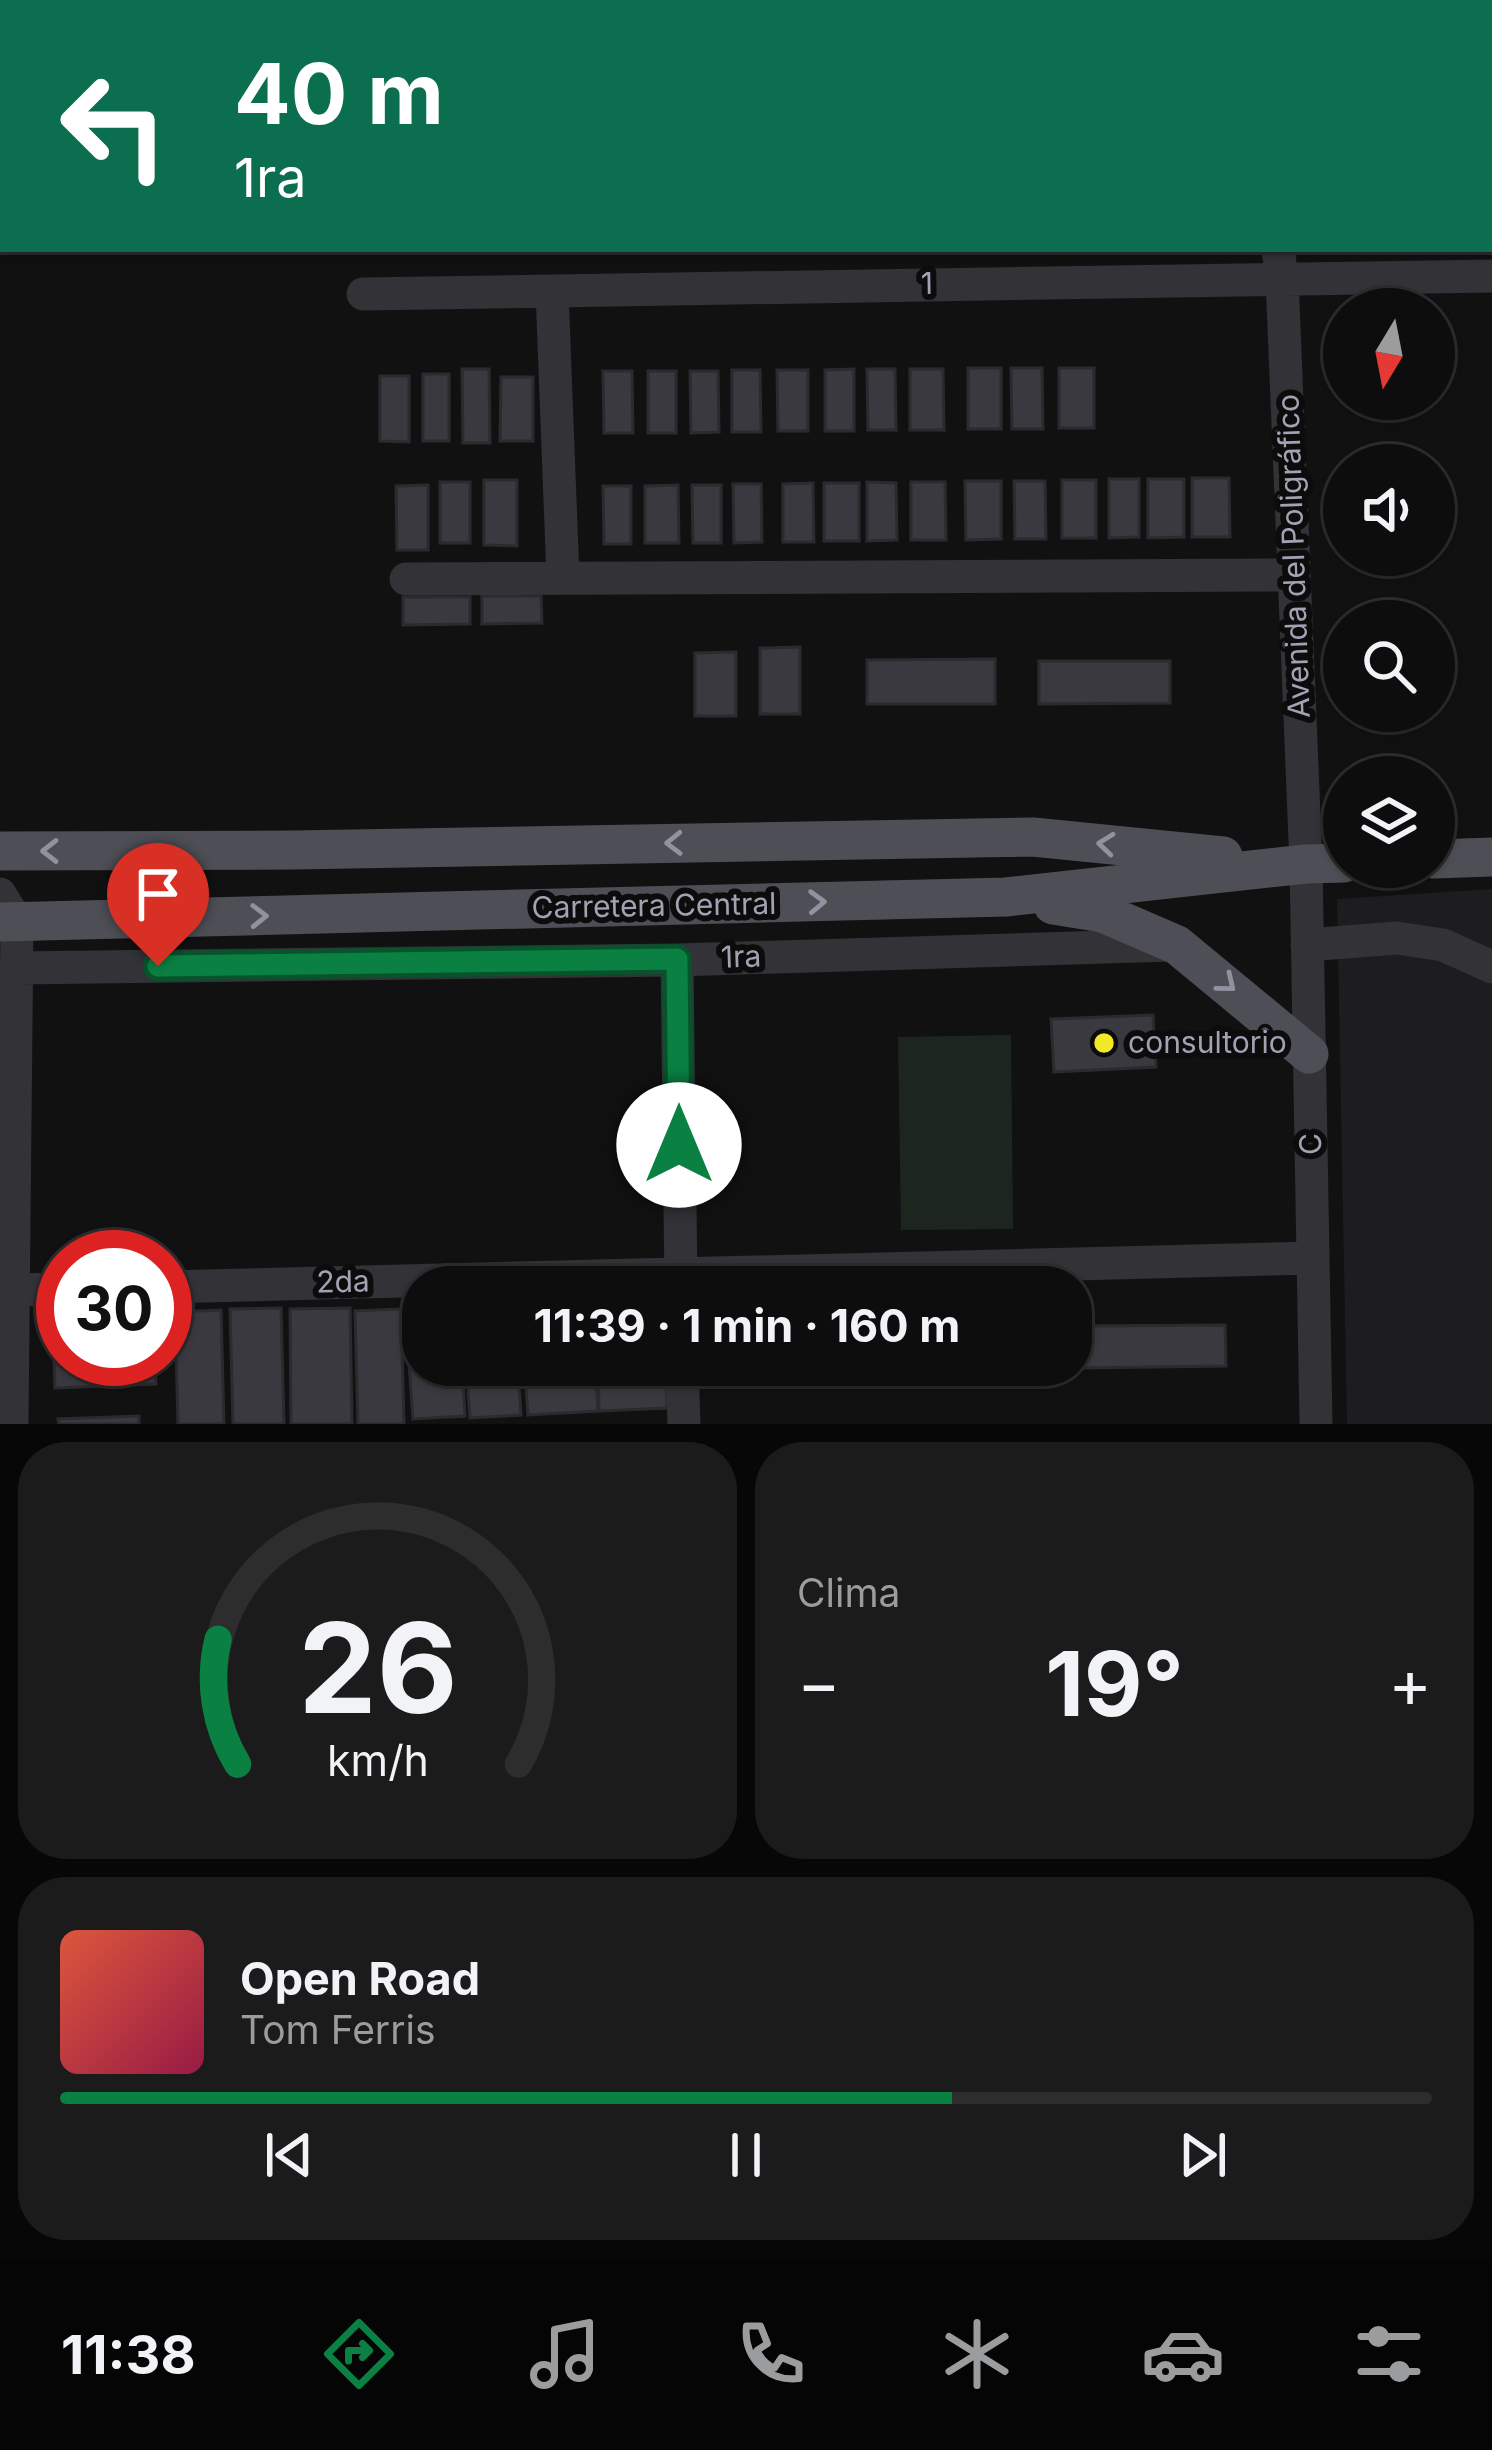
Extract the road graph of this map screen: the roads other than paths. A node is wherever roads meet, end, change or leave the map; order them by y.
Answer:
1 (1280, 263) edge
2 (1492, 276) edge
3 (553, 291) junction
4 (363, 294) dead end
5 (1294, 575) junction
6 (563, 578) junction
7 (406, 579) dead end
8 (1323, 845) edge
9 (0, 851) edge
10 (1492, 857) edge
11 (1455, 859) edge
12 (1323, 864) edge
13 (1323, 864) edge
14 (1323, 873) edge
15 (1006, 896) junction
16 (6, 912) edge
17 (1177, 945) junction
18 (1307, 945) junction
19 (677, 959) junction
20 (16, 968) junction
21 (1492, 968) edge
22 (1310, 1054) junction
23 (1313, 1258) junction
24 (680, 1266) edge
25 (1092, 1266) edge
26 (402, 1284) edge
27 (192, 1287) edge
28 (14, 1290) junction
29 (36, 1290) edge
30 (683, 1386) edge
31 (12, 1424) edge
32 (684, 1424) edge
33 (1316, 1424) edge

1 - 2 street, 1
1 - 3 street, 1
1 - 5 street, Avenida del Poligráfico
3 - 4 street, 1
3 - 6 street
5 - 6 street
5 - 8 street, Avenida del Poligráfico
6 - 7 street
12 -> 9 main road, Carretera Central
10 - 11 main road
13 - 15 main road, Carretera Central
14 - 18 street, C
16 -> 15 main road, Carretera Central
15 - 17 main road
16 - 20 street
17 - 19 street, 1ra
17 -> 22 main road
18 - 21 street
18 - 22 street, C
19 - 20 street, 1ra
19 - 24 street
20 - 28 street
22 - 23 street, C
23 - 25 street, 2da
23 - 33 street, C
26 - 27 street, 2da
28 - 29 street
28 - 31 street
30 - 32 street

